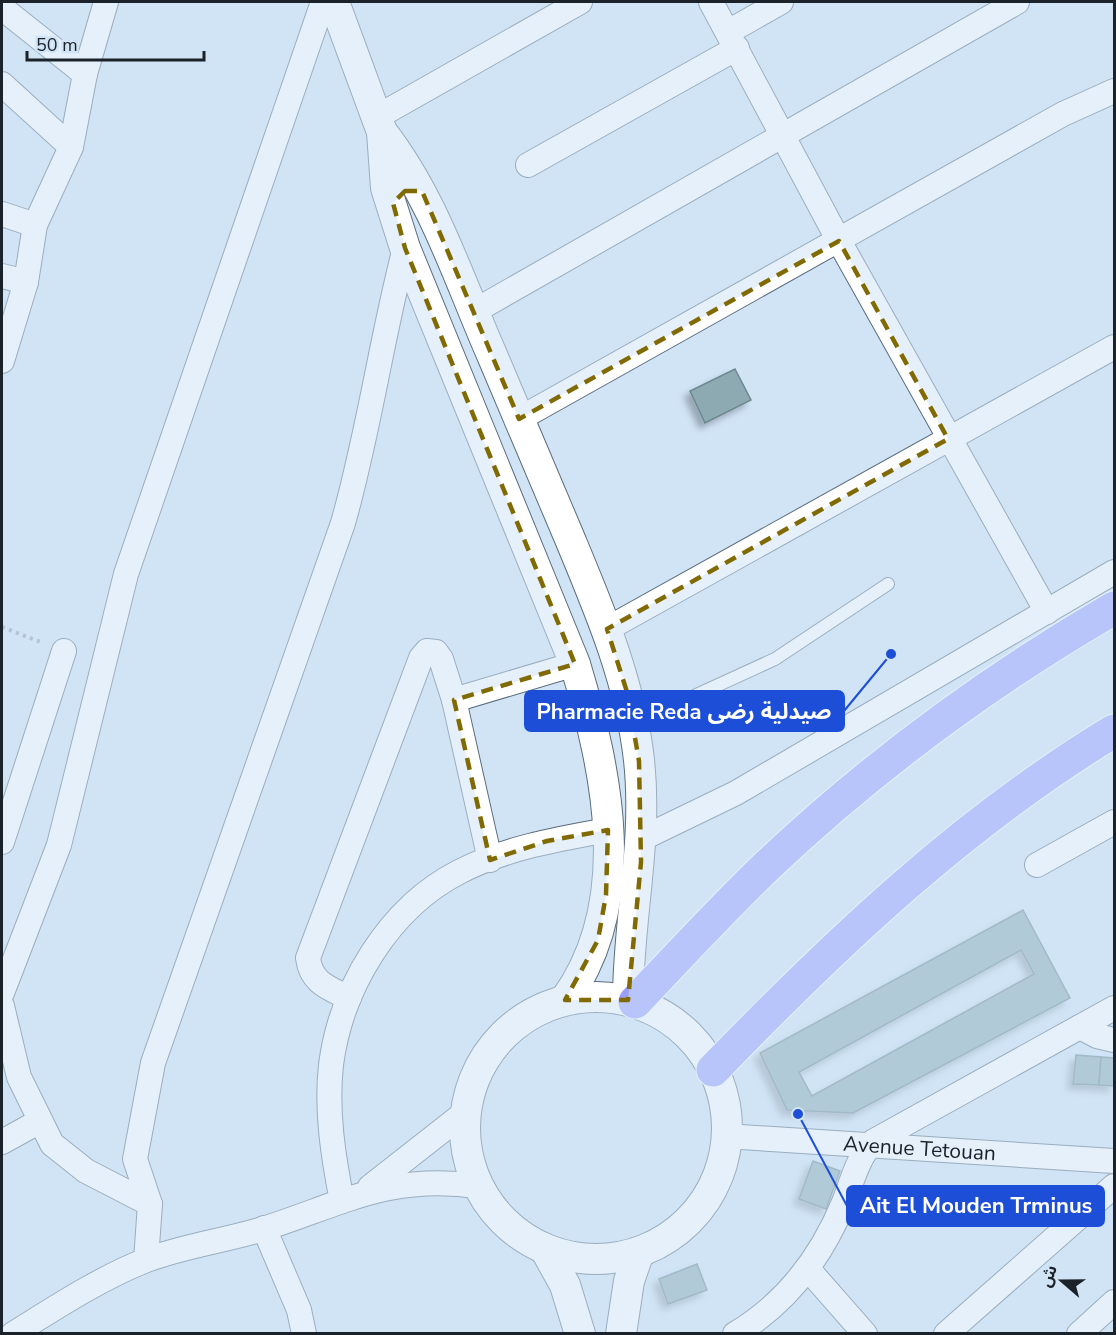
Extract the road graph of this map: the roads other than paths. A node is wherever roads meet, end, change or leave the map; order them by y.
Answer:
1 (106, 2) edge
2 (322, 2) edge
3 (334, 2) edge
4 (580, 2) edge
5 (711, 2) edge
6 (781, 2) edge
7 (1017, 2) edge
8 (2, 5) edge
9 (733, 40) junction
10 (84, 74) junction
11 (2, 84) edge
12 (1114, 91) edge
13 (379, 124) junction
14 (783, 135) junction
15 (71, 147) junction
16 (528, 165) dead end
17 (422, 191) junction
18 (4, 208) edge
19 (392, 212) junction
20 (35, 225) junction
21 (839, 241) junction
22 (405, 248) junction
23 (2, 276) edge
24 (26, 282) junction
25 (473, 312) junction
26 (1114, 347) edge
27 (2, 361) edge
28 (519, 418) junction
29 (948, 439) junction
30 (1114, 572) edge
31 (888, 584) dead end
32 (1114, 608) edge
33 (1047, 612) junction
34 (607, 629) junction
35 (64, 651) dead end
36 (575, 664) junction
37 (454, 700) junction
38 (633, 724) junction
39 (1114, 730) edge
40 (1114, 822) edge
41 (608, 830) junction
42 (641, 839) junction
43 (2, 842) edge
44 (490, 860) junction
45 (1037, 865) dead end
46 (2, 993) edge
47 (350, 998) junction
48 (565, 1000) junction
49 (632, 1001) junction
50 (2, 1006) edge
51 (1114, 1008) edge
52 (1080, 1027) junction
53 (1114, 1040) edge
54 (713, 1070) junction
55 (467, 1111) junction
56 (40, 1121) junction
57 (725, 1136) junction
58 (2, 1142) edge
59 (869, 1146) junction
60 (1114, 1161) edge
61 (478, 1186) junction
62 (1114, 1186) edge
63 (352, 1196) junction
64 (150, 1204) junction
65 (264, 1228) junction
66 (545, 1249) junction
67 (639, 1252) junction
68 (146, 1260) junction
69 (808, 1269) junction
70 (1114, 1302) edge
71 (579, 1332) edge
72 (621, 1332) edge
73 (13, 1334) edge
74 (304, 1334) edge
75 (735, 1334) edge
76 (866, 1334) edge
77 (946, 1334) edge
78 (1079, 1334) edge

1 - 10 street
2 - 46 street
3 - 13 street
4 - 13 street
5 - 9 street
6 - 9 street
7 - 14 street
8 - 10 street
9 - 14 street
9 - 16 street
10 - 15 street
11 - 15 street
12 - 21 street
13 - 17 street
13 - 19 street
14 - 21 street
14 - 25 street
15 - 20 street
17 - 19 street
17 - 25 street
18 - 20 street
19 - 22 street
20 - 24 street
21 - 28 street
21 - 29 street
22 - 36 street
22 - 64 street
23 - 24 street
24 - 27 street
25 - 28 street
26 - 29 street
28 - 34 street
29 - 33 street
29 - 34 street
30 - 33 street
31 - 38 lane
32 - 49 highway
33 - 42 street
34 - 38 street
35 - 43 street
36 - 37 street
36 - 41 street
37 - 44 street
37 - 47 street
38 - 42 street
39 - 54 highway
40 - 45 street
41 - 44 street
41 - 48 street
42 - 49 street
44 - 47 street
47 - 63 street
48 - 49 street
48 - 55 street
49 - 54 street
50 - 56 street
51 - 52 street
52 - 53 street
52 - 59 street
54 - 57 street
55 - 61 street
55 - 63 street
56 - 58 street
56 - 64 street
57 - 59 street, Avenue Tetouan
57 - 67 street
59 - 60 street, Avenue Tetouan
59 - 69 street
61 - 63 street
61 - 66 street
62 - 77 street
63 - 65 street
64 - 68 street
65 - 68 street
65 - 74 street
66 - 67 street
66 - 71 street
67 - 72 street
68 - 73 street
69 - 75 street
69 - 76 street
70 - 78 street
71 - 72 street

